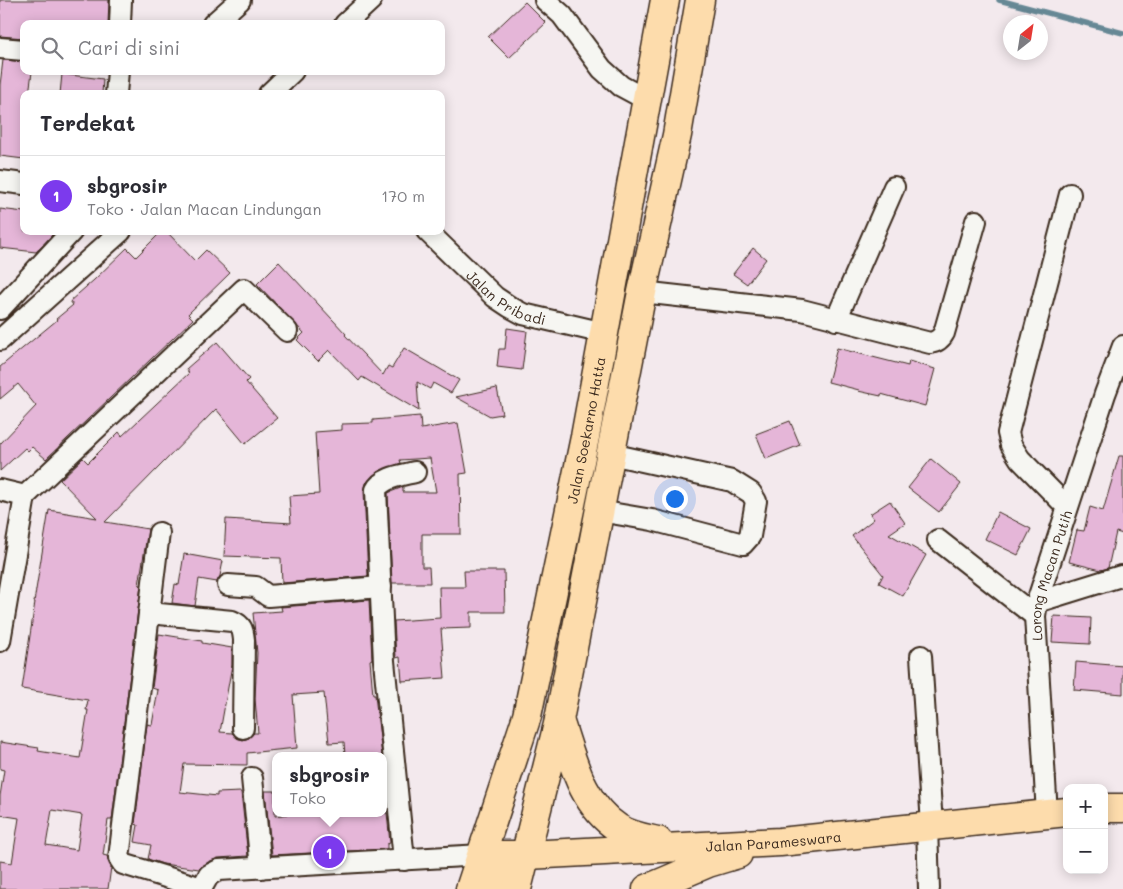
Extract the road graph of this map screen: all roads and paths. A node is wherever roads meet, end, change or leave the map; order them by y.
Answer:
1 (121, 0) edge
2 (240, 0) edge
3 (371, 0) edge
4 (545, 0) edge
5 (665, 0) edge
6 (700, 0) edge
7 (120, 20) edge
8 (218, 20) edge
9 (349, 20) edge
10 (0, 48) edge
11 (20, 50) edge
12 (118, 75) edge
13 (290, 75) edge
14 (116, 90) edge
15 (278, 90) edge
16 (647, 100) junction
17 (0, 181) edge
18 (20, 184) edge
19 (894, 187) dead end
20 (1070, 194) dead end
21 (976, 222) dead end
22 (68, 235) edge
23 (116, 235) edge
24 (431, 235) edge
25 (642, 292) junction
26 (0, 309) edge
27 (836, 320) junction
28 (287, 331) dead end
29 (604, 333) junction
30 (0, 340) edge
31 (1122, 351) edge
32 (611, 454) junction
33 (415, 472) dead end
34 (0, 490) edge
35 (25, 496) junction
36 (1067, 507) junction
37 (599, 511) junction
38 (159, 532) dead end
39 (938, 540) dead end
40 (1121, 576) dead end
41 (228, 585) dead end
42 (381, 587) junction
43 (1036, 609) junction
44 (149, 613) junction
45 (0, 641) edge
46 (921, 656) dead end
47 (559, 720) junction
48 (243, 728) dead end
49 (252, 778) dead end
50 (1108, 808) edge
51 (1123, 808) edge
52 (1057, 813) edge
53 (929, 826) junction
54 (780, 842) junction
55 (693, 846) junction
56 (482, 855) junction
57 (526, 855) junction
58 (404, 860) junction
59 (261, 868) junction
60 (201, 888) edge
61 (470, 889) edge
62 (492, 889) edge
63 (517, 889) edge
64 (647, 889) edge
65 (929, 889) edge

1 - 7 street
2 - 8 street
3 - 9 street
4 - 16 street
5 - 16 highway, Jalan Soekarno Hatta
6 - 25 highway
10 - 11 street
12 - 14 street
13 - 15 street
16 - 29 highway, Jalan Soekarno Hatta
17 - 18 street
19 - 27 street
20 - 36 street
21 - 27 street
22 - 26 street
23 - 30 street
24 - 29 street, Jalan Pribadi
25 - 27 street
25 - 32 highway
28 - 35 street
29 - 56 highway, Jalan Soekarno Hatta
31 - 36 street, Lorong Macan Putih
32 - 37 highway
32 - 37 street
33 - 42 street
34 - 35 street
35 - 45 street
36 - 43 street, Lorong Macan Putih
37 - 47 highway
38 - 44 street
39 - 43 street
40 - 43 street
41 - 42 street
42 - 58 street
43 - 52 street, Lorong Macan Putih
44 - 48 street
44 - 60 street
46 - 53 street
47 - 55 highway
47 - 57 highway
49 - 59 street
50 - 51 highway
52 - 53 highway, Jalan Parameswara
53 - 54 highway, Jalan Parameswara
53 - 65 street
54 - 55 highway, Jalan Parameswara
54 - 64 highway
55 - 57 highway, Jalan Parameswara
56 - 57 highway, Jalan Parameswara
56 - 58 street
56 - 61 highway, Jalan Soekarno Hatta
57 - 62 highway
57 - 63 highway
58 - 59 street
59 - 60 street

